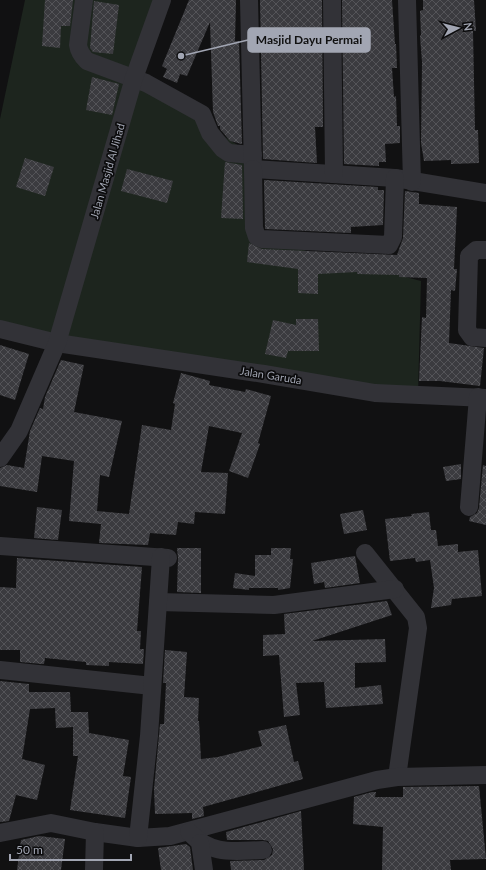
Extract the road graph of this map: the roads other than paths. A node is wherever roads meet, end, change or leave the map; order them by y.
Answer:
1 (84, 0) edge
2 (162, 0) edge
3 (249, 0) edge
4 (332, 0) edge
5 (407, 0) edge
6 (134, 78) junction
7 (253, 162) junction
8 (334, 174) junction
9 (403, 180) junction
10 (486, 193) edge
11 (486, 250) edge
12 (0, 329) edge
13 (486, 338) edge
14 (57, 343) junction
15 (482, 397) edge
16 (0, 458) edge
17 (469, 507) dead end
18 (0, 546) edge
19 (365, 553) dead end
20 (395, 589) junction
21 (158, 602) junction
22 (0, 670) edge
23 (152, 686) junction
24 (486, 775) edge
25 (397, 777) junction
26 (95, 832) junction
27 (0, 833) edge
28 (138, 838) junction
29 (194, 838) junction
30 (263, 850) dead end
31 (94, 870) edge
32 (204, 870) edge

1 - 6 street
2 - 6 street, Jalan Masjid Al Jihad
3 - 7 street
4 - 8 street
5 - 9 street
6 - 7 street
6 - 14 street, Jalan Masjid Al Jihad
7 - 8 street
7 - 9 street
8 - 9 street
9 - 10 street
11 - 13 street
12 - 14 street, Jalan Garuda
14 - 15 street, Jalan Garuda
14 - 16 street, Jalan Masjid Al Jihad
15 - 17 street
18 - 21 street
19 - 20 street
20 - 21 street
20 - 25 street
21 - 23 street
22 - 23 street
23 - 28 street
24 - 25 street
25 - 29 street
26 - 27 street
26 - 28 street
26 - 31 street
28 - 29 street
29 - 30 street
29 - 32 street

